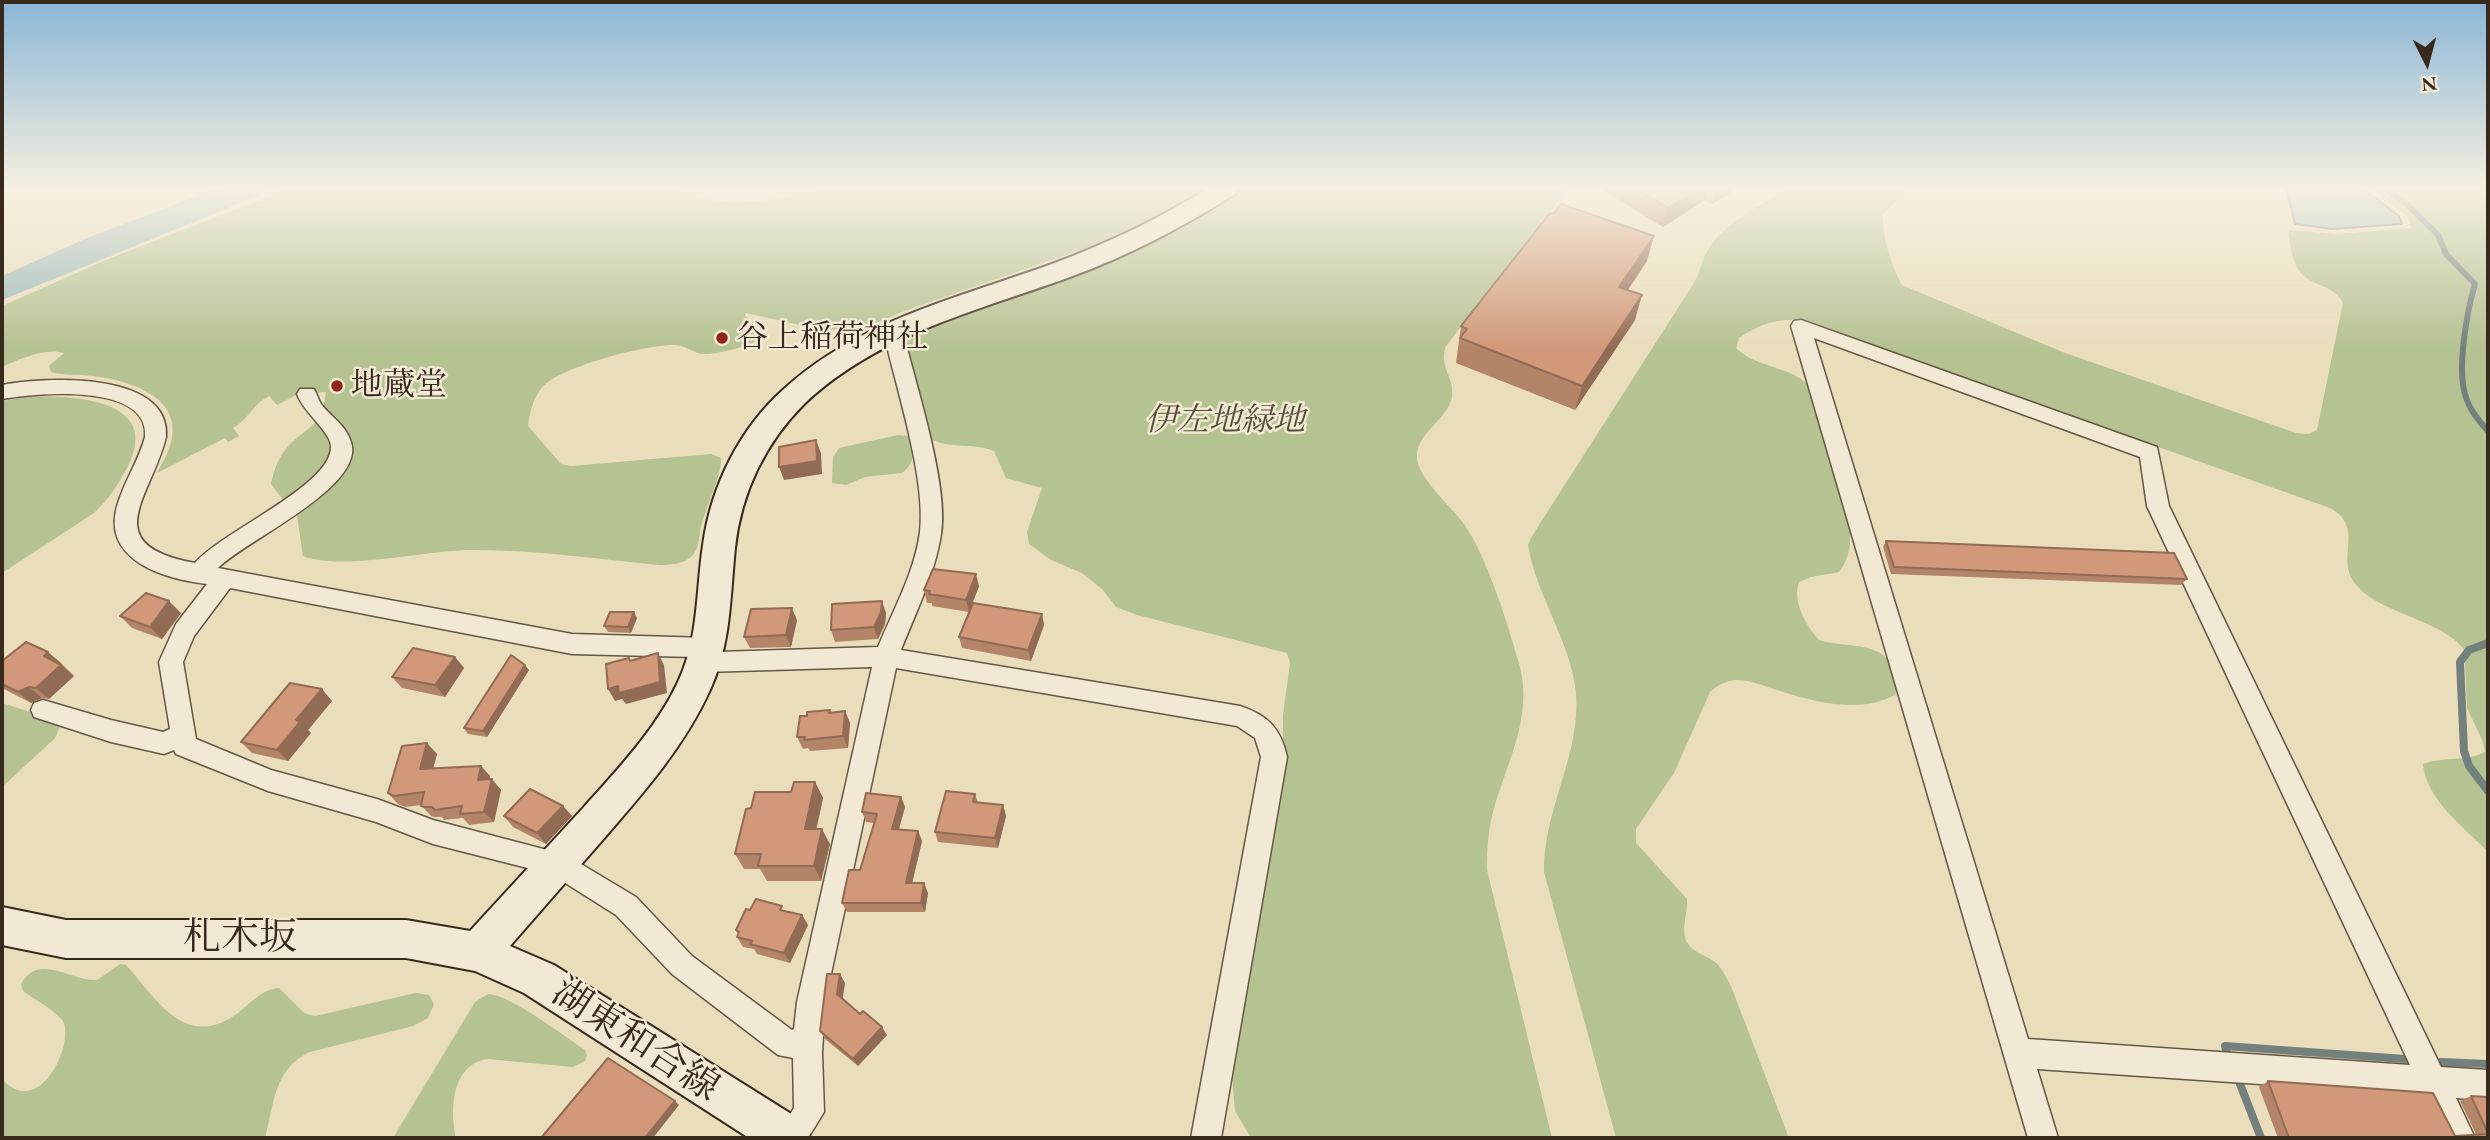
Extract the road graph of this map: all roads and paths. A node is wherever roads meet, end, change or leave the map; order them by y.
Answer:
1 (1128, 241) edge
2 (887, 332) junction
3 (2, 392) edge
4 (307, 394) dead end
5 (211, 577) junction
6 (706, 655) junction
7 (886, 657) junction
8 (43, 710) dead end
9 (181, 736) junction
10 (557, 863) junction
11 (2, 926) edge
12 (478, 952) junction
13 (807, 1041) junction
14 (2017, 1053) junction
15 (2434, 1083) junction
16 (2488, 1086) edge
17 (789, 1138) edge
18 (1206, 1138) edge
19 (2043, 1138) edge
20 (2460, 1138) edge

1 - 2 street
2 - 6 street
2 - 7 street
3 - 5 street
4 - 5 street
5 - 6 street
5 - 9 street
6 - 7 street
6 - 10 street
7 - 13 street
7 - 18 street
8 - 9 street
9 - 10 street
10 - 12 street
10 - 13 street
11 - 12 street, 札木坂
12 - 17 street, 湖東和合線
13 - 17 street
14 - 15 street
14 - 15 street
14 - 19 street
15 - 16 street
15 - 20 street

